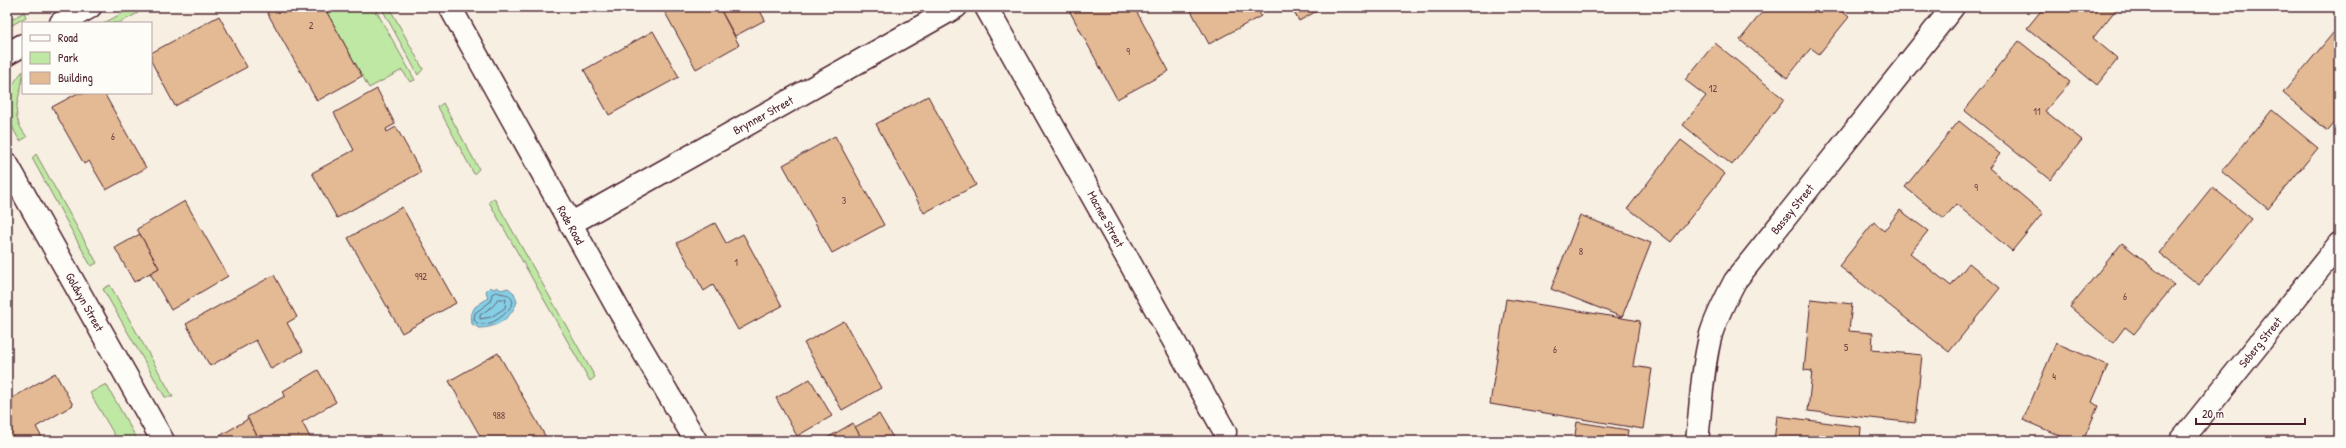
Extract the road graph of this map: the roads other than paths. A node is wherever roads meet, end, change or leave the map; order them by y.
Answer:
1 (90, 7) edge
2 (450, 7) edge
3 (956, 7) edge
4 (986, 7) edge
5 (1953, 7) edge
6 (63, 22) edge
7 (22, 46) edge
8 (7, 54) edge
9 (7, 164) edge
10 (570, 224) junction
11 (2339, 244) edge
12 (1225, 432) dead end
13 (164, 441) edge
14 (696, 441) edge
15 (1697, 441) edge
16 (2181, 441) edge

1 - 6 street
2 - 10 street, Rode Road
3 - 10 street, Brynner Street
4 - 12 street, Macnee Street
5 - 15 street, Bassey Street
7 - 8 street
9 - 13 street, Goldwyn Street
10 - 14 street, Rode Road
11 - 16 street, Seberg Street

